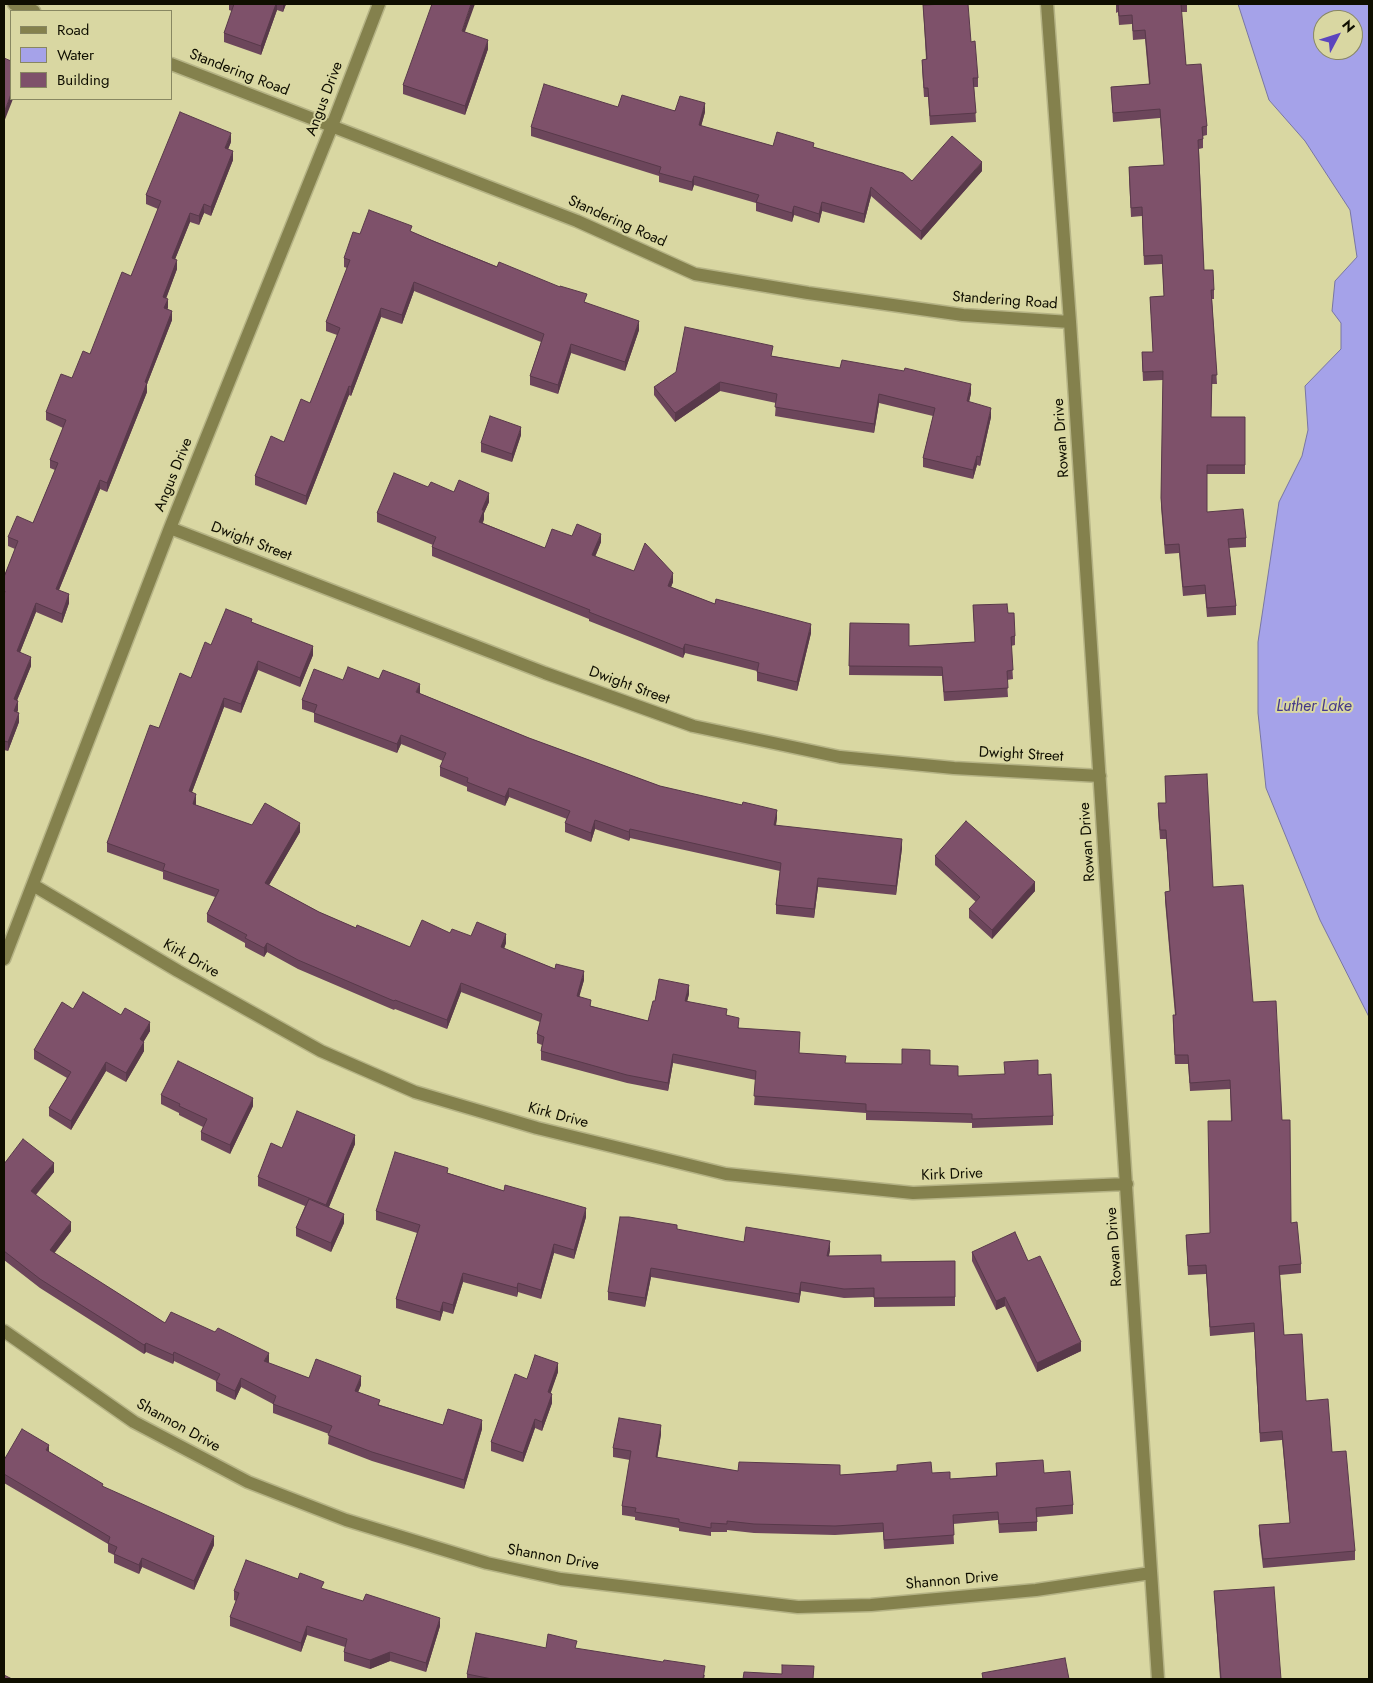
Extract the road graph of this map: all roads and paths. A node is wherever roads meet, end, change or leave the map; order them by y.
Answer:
1 (14, 4) edge
2 (379, 4) edge
3 (1047, 4) edge
4 (31, 10) edge
5 (172, 64) edge
6 (332, 126) junction
7 (1070, 322) junction
8 (170, 528) junction
9 (1100, 776) junction
10 (33, 885) junction
11 (4, 959) edge
12 (1127, 1184) junction
13 (4, 1331) edge
14 (1151, 1573) junction
15 (1158, 1679) edge

1 - 4 street
2 - 6 street, Angus Drive
3 - 7 street, Rowan Drive
5 - 6 street, Standering Road
6 - 7 street, Standering Road
6 - 8 street, Angus Drive
7 - 9 street, Rowan Drive
8 - 9 street, Dwight Street
8 - 10 street, Angus Drive
9 - 12 street, Rowan Drive
10 - 11 street, Angus Drive
10 - 12 street, Kirk Drive
12 - 14 street, Rowan Drive
13 - 14 street, Shannon Drive
14 - 15 street, Rowan Drive

